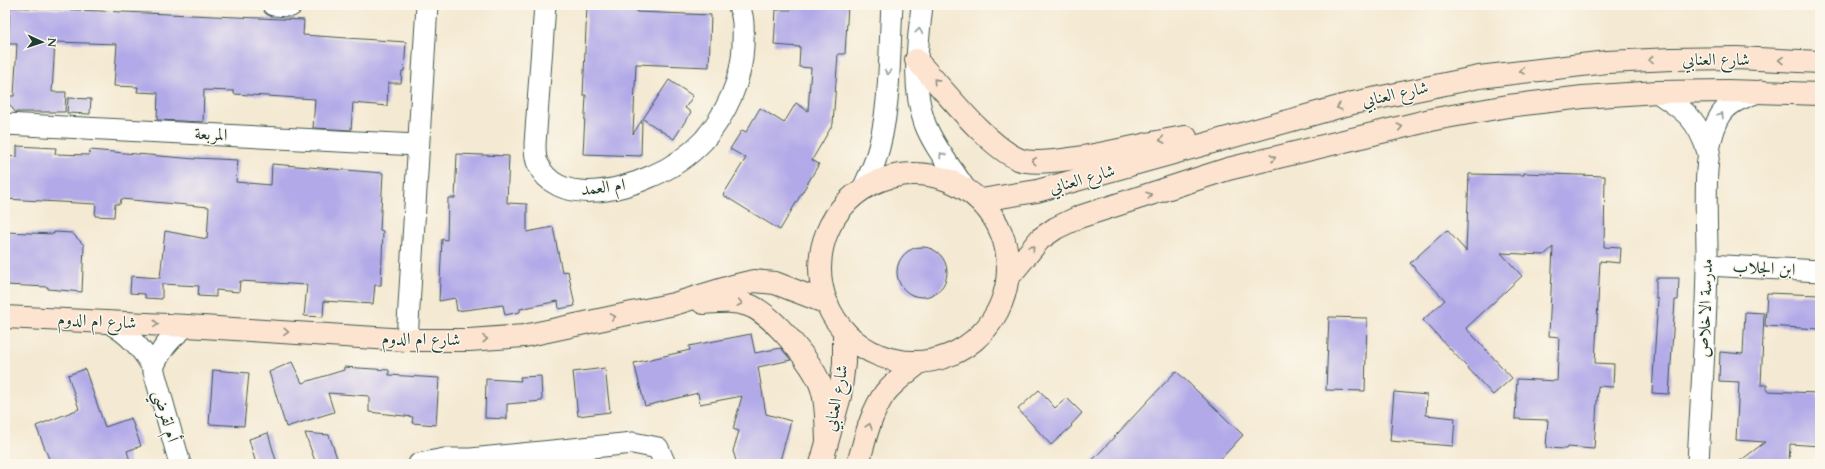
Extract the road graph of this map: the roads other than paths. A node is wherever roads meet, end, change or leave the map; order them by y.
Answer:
1 (427, 5) edge
2 (545, 5) edge
3 (738, 5) edge
4 (892, 5) edge
5 (922, 5) edge
6 (916, 60) junction
7 (1820, 62) edge
8 (1762, 91) junction
9 (1657, 92) junction
10 (1820, 94) edge
11 (5, 124) edge
12 (1229, 136) junction
13 (417, 144) junction
14 (1708, 152) junction
15 (863, 189) junction
16 (973, 194) junction
17 (1707, 265) junction
18 (1820, 271) edge
19 (1008, 278) junction
20 (827, 303) junction
21 (674, 304) junction
22 (6, 318) edge
23 (108, 322) junction
24 (187, 326) junction
25 (844, 331) junction
26 (407, 340) junction
27 (920, 362) junction
28 (153, 368) junction
29 (827, 440) junction
30 (180, 464) edge
31 (419, 464) edge
32 (665, 464) edge
33 (821, 464) edge
34 (858, 464) edge
35 (1698, 464) edge

1 - 13 street
2 - 3 street, ام العمد
4 -> 15 street
6 -> 5 street
12 -> 6 street
16 -> 6 street
7 -> 12 street, شارع العنابي
8 - 9 street, شارع العنابي
8 - 10 street, شارع العنابي
14 -> 8 street, مدرسة الاخلاص
9 - 14 street, مدرسة الاخلاص
19 -> 9 street, شارع العنابي
11 - 13 street, المربعة
12 - 16 street, شارع العنابي
13 - 26 street
14 - 17 street, مدرسة الاخلاص
15 - 16 street
15 - 20 street
16 - 19 street
17 - 18 street, ابن الجلاب
17 - 35 street, مدرسة الاخلاص
19 - 27 street
20 - 21 street, شارع ام الدوم
20 - 25 street
26 -> 21 street, شارع ام الدوم
21 -> 29 street
22 - 23 street, شارع ام الدوم
23 -> 24 street, شارع ام الدوم
23 - 28 street, أم لقرضي
24 -> 26 street, شارع ام الدوم
24 - 28 street, أم لقرضي
25 - 27 street
25 - 29 street, شارع العنابي
34 -> 27 street
28 - 30 street, أم لقرضي
29 - 33 street, شارع العنابي
31 - 32 street

